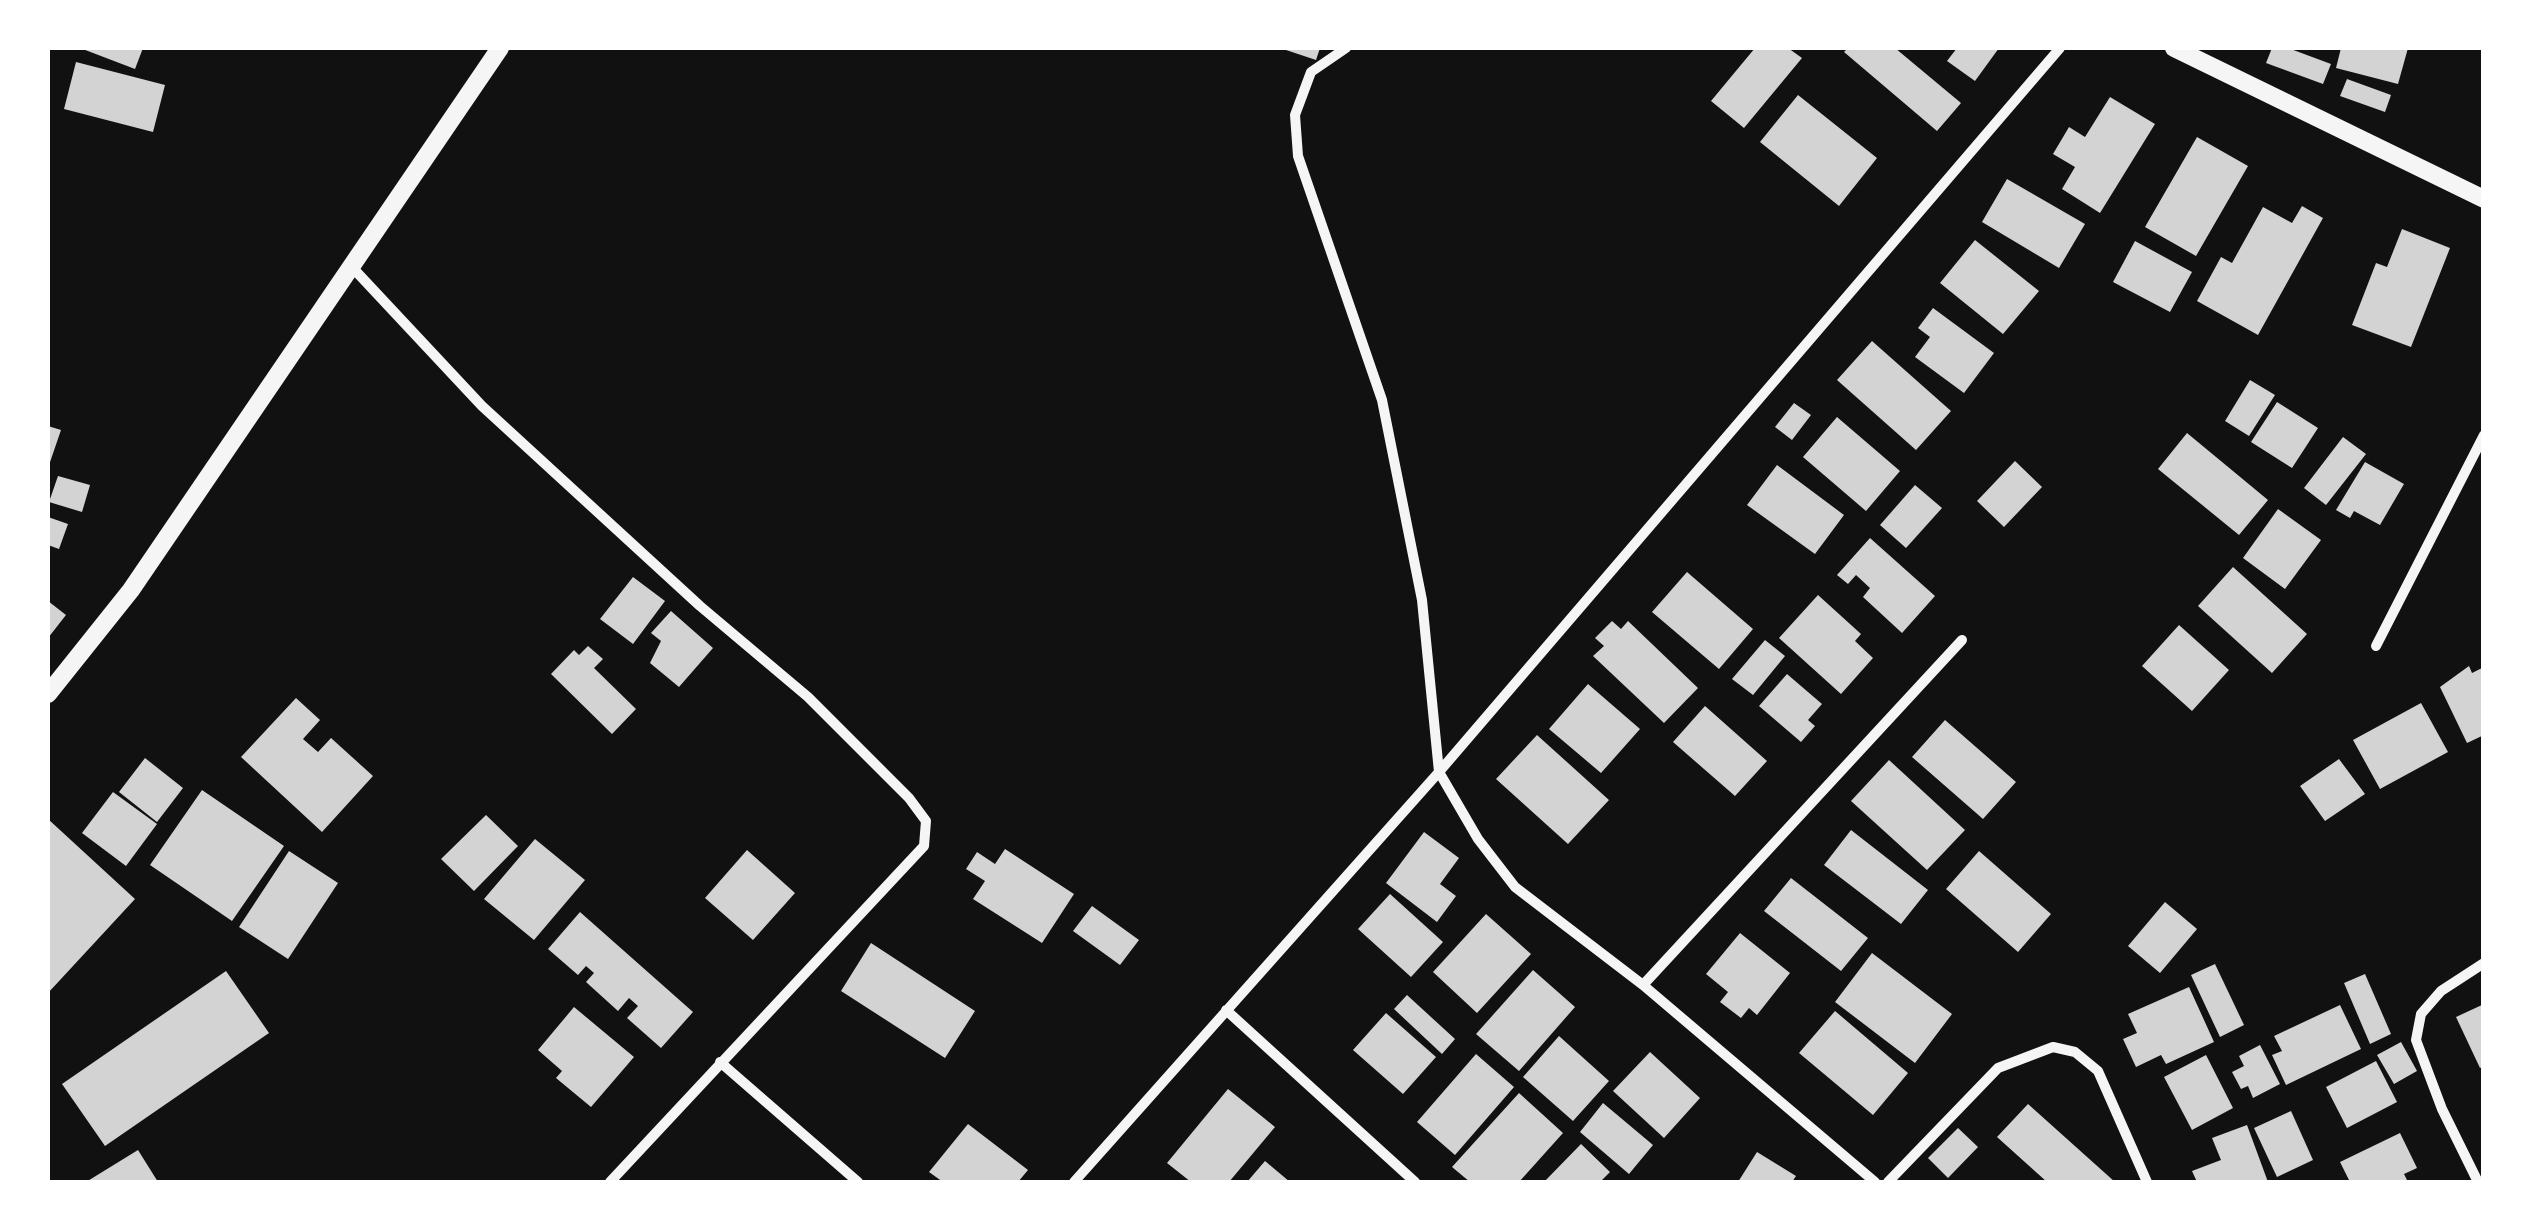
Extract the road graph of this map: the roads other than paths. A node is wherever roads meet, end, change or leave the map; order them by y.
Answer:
1 (500, 48) edge
2 (1346, 48) edge
3 (2060, 48) edge
4 (2174, 48) edge
5 (2484, 199) edge
6 (351, 266) junction
7 (2484, 435) edge
8 (1962, 640) dead end
9 (2376, 646) dead end
10 (48, 694) edge
11 (1439, 772) junction
12 (2484, 963) edge
13 (1643, 985) junction
14 (1226, 1010) junction
15 (720, 1062) junction
16 (610, 1182) edge
17 (858, 1182) edge
18 (1074, 1182) edge
19 (1415, 1182) edge
20 (1875, 1182) edge
21 (1888, 1182) edge
22 (2147, 1182) edge
23 (2478, 1182) edge

1 - 6 street
2 - 11 street
3 - 11 street
4 - 5 street
6 - 10 street
6 - 15 street
7 - 9 street
8 - 13 street
11 - 13 street
11 - 14 street
12 - 23 street
13 - 20 street
14 - 18 street
14 - 19 street
15 - 16 street
15 - 17 street
21 - 22 street

